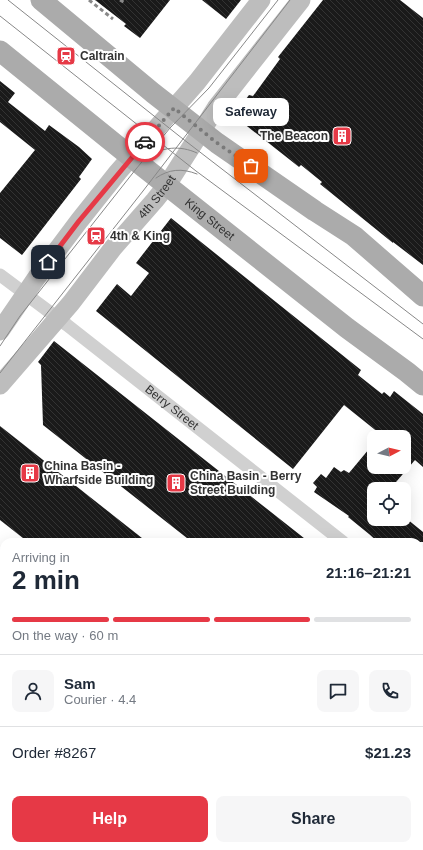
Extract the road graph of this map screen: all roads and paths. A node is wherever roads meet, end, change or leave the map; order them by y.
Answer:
1 (41, 0) edge
2 (261, 0) edge
3 (301, 0) edge
4 (0, 51) edge
5 (174, 108) junction
6 (202, 131) junction
7 (131, 157) junction
8 (166, 185) junction
9 (0, 275) edge
10 (25, 294) junction
11 (423, 296) edge
12 (58, 318) junction
13 (0, 331) edge
14 (0, 385) edge
15 (423, 385) edge
16 (338, 538) edge

1 - 5 main road
2 - 5 main road
3 - 6 main road, 4th Street
4 - 7 main road, King Street
5 - 6 main road
5 - 7 main road
6 - 8 main road, 4th Street
6 - 11 main road
7 - 8 main road, King Street
7 - 10 main road
8 - 12 main road, 4th Street
8 - 15 main road, King Street
9 - 10 street, Berry Street
10 - 12 street, Berry Street
10 - 13 main road
12 - 14 main road, 4th Street
12 - 16 street, Berry Street

